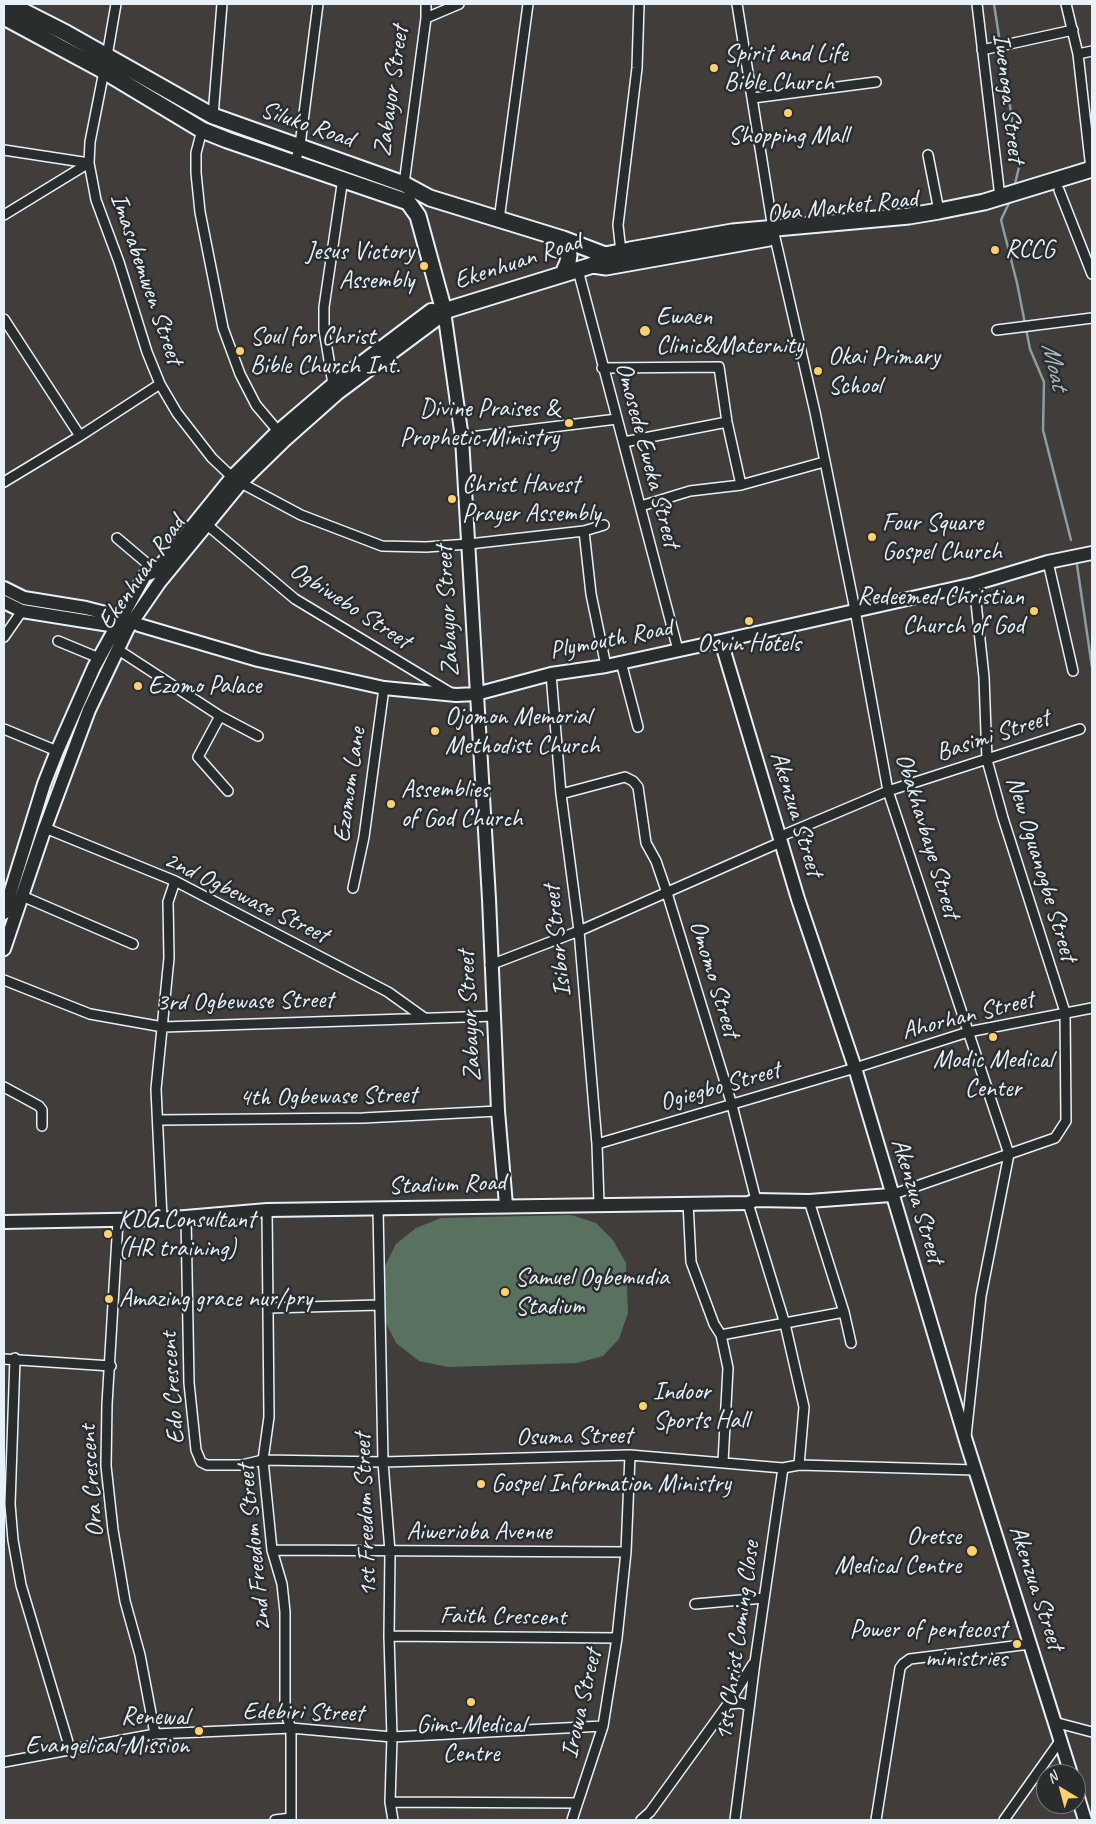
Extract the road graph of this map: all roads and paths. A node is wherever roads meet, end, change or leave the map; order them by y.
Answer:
1 (13, 4) edge
2 (116, 4) edge
3 (222, 4) edge
4 (318, 4) edge
5 (426, 4) edge
6 (460, 4) edge
7 (528, 4) edge
8 (639, 4) edge
9 (737, 4) edge
10 (976, 4) edge
11 (1066, 4) edge
12 (4, 17) edge
13 (426, 18) junction
14 (1073, 30) junction
15 (982, 50) junction
16 (1092, 51) edge
17 (1078, 54) junction
18 (106, 64) junction
19 (876, 82) dead end
20 (753, 98) junction
21 (213, 116) junction
22 (202, 130) junction
23 (300, 145) junction
24 (4, 150) edge
25 (928, 155) dead end
26 (89, 163) junction
27 (295, 163) junction
28 (1092, 172) edge
29 (343, 178) junction
30 (404, 184) junction
31 (1059, 190) junction
32 (1000, 197) junction
33 (408, 202) joint
34 (939, 211) junction
35 (4, 215) edge
36 (499, 220) junction
37 (774, 233) junction
38 (563, 239) junction
39 (621, 252) junction
40 (605, 255) junction
41 (593, 265) junction
42 (578, 270) junction
43 (563, 274) junction
44 (1092, 274) edge
45 (444, 311) junction
46 (1092, 318) edge
47 (4, 319) edge
48 (997, 330) dead end
49 (602, 368) junction
50 (160, 384) junction
51 (332, 384) junction
52 (617, 418) junction
53 (727, 422) junction
54 (278, 431) junction
55 (80, 436) junction
56 (462, 438) junction
57 (624, 442) junction
58 (824, 462) junction
59 (237, 480) junction
60 (4, 482) edge
61 (741, 485) junction
62 (641, 506) junction
63 (206, 524) junction
64 (604, 525) dead end
65 (584, 531) junction
66 (117, 538) dead end
67 (469, 544) junction
68 (1092, 553) edge
69 (1048, 562) junction
70 (156, 572) junction
71 (974, 584) junction
72 (4, 588) edge
73 (4, 602) edge
74 (855, 610) junction
75 (22, 611) junction
76 (128, 624) junction
77 (4, 636) edge
78 (58, 641) dead end
79 (721, 641) junction
80 (117, 649) junction
81 (678, 650) junction
82 (99, 658) junction
83 (621, 662) junction
84 (606, 666) junction
85 (1073, 671) dead end
86 (551, 674) junction
87 (384, 688) junction
88 (476, 694) junction
89 (456, 695) junction
90 (220, 716) junction
91 (638, 727) dead end
92 (4, 729) edge
93 (1080, 730) dead end
94 (258, 736) dead end
95 (57, 750) junction
96 (987, 760) junction
97 (228, 791) dead end
98 (888, 791) junction
99 (561, 794) junction
100 (45, 828) junction
101 (780, 840) junction
102 (175, 882) junction
103 (352, 888) dead end
104 (12, 893) edge
105 (667, 893) junction
106 (4, 914) edge
107 (579, 931) junction
108 (132, 944) dead end
109 (4, 949) edge
110 (490, 965) junction
111 (4, 980) edge
112 (1092, 1008) edge
113 (1065, 1012) junction
114 (495, 1016) junction
115 (423, 1017) junction
116 (163, 1027) junction
117 (968, 1032) junction
118 (855, 1068) junction
119 (4, 1087) edge
120 (732, 1105) junction
121 (498, 1111) junction
122 (158, 1120) junction
123 (42, 1126) dead end
124 (597, 1144) junction
125 (1008, 1154) junction
126 (891, 1195) junction
127 (809, 1201) junction
128 (752, 1202) junction
129 (599, 1204) junction
130 (688, 1204) junction
131 (506, 1205) junction
132 (378, 1209) junction
133 (267, 1210) junction
134 (186, 1217) junction
135 (162, 1219) junction
136 (118, 1221) junction
137 (4, 1222) edge
138 (378, 1305) junction
139 (268, 1308) junction
140 (844, 1312) junction
141 (785, 1324) junction
142 (721, 1335) junction
143 (851, 1344) dead end
144 (15, 1358) junction
145 (4, 1359) edge
146 (111, 1366) junction
147 (966, 1441) junction
148 (630, 1455) junction
149 (263, 1460) junction
150 (383, 1462) junction
151 (723, 1462) junction
152 (799, 1465) junction
153 (783, 1468) junction
154 (975, 1470) junction
155 (272, 1550) junction
156 (390, 1552) junction
157 (626, 1552) junction
158 (764, 1598) junction
159 (695, 1604) dead end
160 (389, 1636) junction
161 (617, 1638) junction
162 (1030, 1644) junction
163 (755, 1662) junction
164 (728, 1704) junction
165 (749, 1706) junction
166 (1054, 1722) junction
167 (603, 1726) junction
168 (291, 1728) junction
169 (1092, 1732) edge
170 (155, 1734) junction
171 (392, 1736) junction
172 (1060, 1741) junction
173 (70, 1748) junction
174 (4, 1762) edge
175 (1068, 1764) edge
176 (390, 1802) junction
177 (577, 1803) junction
178 (291, 1819) edge
179 (275, 1820) edge
180 (392, 1820) edge
181 (572, 1820) edge
182 (641, 1820) edge
183 (735, 1820) edge
184 (876, 1820) edge
185 (1004, 1820) edge

1 - 18 main road, Siluko Road
2 - 18 street, Imasabemwen Street
3 - 21 street
4 - 23 street
5 - 13 street, Zabayor Street
6 - 13 street
7 - 36 street
8 - 39 street
9 - 20 street, Obakhavbaye Street
10 - 15 street, Iwenoga Street
11 - 14 street
12 - 18 main road, Siluko Road
13 - 30 street, Zabayor Street
14 - 15 street
14 - 17 street
15 - 32 street, Iwenoga Street
16 - 17 street
17 - 28 street
18 - 21 main road, Siluko Road
18 - 22 main road, Siluko Road
18 - 26 street, Imasabemwen Street
19 - 20 street
20 - 37 street, Obakhavbaye Street
21 - 23 main road, Siluko Road
22 - 27 main road, Siluko Road
22 - 54 street
23 - 27 street
23 - 30 main road, Siluko Road
24 - 26 street
25 - 34 street
26 - 35 street
26 - 50 street, Imasabemwen Street
27 - 29 main road, Siluko Road
28 - 31 main road, Oba Market Road
28 - 32 main road, Oba Market Road
29 - 33 main road, Siluko Road
29 - 51 street
30 - 36 main road, Siluko Road
31 - 37 main road, Oba Market Road
31 - 44 street
32 - 34 main road, Oba Market Road
33 - 45 main road, Zabayor Street
34 - 37 main road, Oba Market Road
36 - 38 main road, Siluko Road
37 - 39 main road, Oba Market Road
37 - 41 main road, Oba Market Road
37 - 58 street, Obakhavbaye Street
38 - 40 main road, Siluko Road
38 - 43 main road
39 - 40 main road, Oba Market Road
40 - 41 main road, Ekenhuan Road
41 - 42 main road, Ekenhuan Road
42 - 43 main road, Ekenhuan Road
42 - 49 street, Omosede Eweka Street
43 - 45 main road, Ekenhuan Road
45 - 51 street, Ekenhuan Road
45 - 56 street, Zabayor Street
45 - 59 street, Ekenhuan Road
46 - 48 street
47 - 55 street
49 - 52 street, Omosede Eweka Street
49 - 53 street
50 - 55 street
50 - 59 street, Imasabemwen Street
51 - 54 street, Ekenhuan Road
52 - 56 street
52 - 57 street, Omosede Eweka Street
53 - 57 street
53 - 61 street
54 - 59 street, Ekenhuan Road
55 - 60 street
56 - 67 street, Zabayor Street
57 - 62 street, Omosede Eweka Street
58 - 61 street
58 - 74 street, Obakhavbaye Street
59 - 63 street, Ekenhuan Road
59 - 67 street, Imasabemwen Street
59 - 70 street, Ekenhuan Road
61 - 62 street
62 - 81 street, Omosede Eweka Street
63 - 76 street, Ekenhuan Road
63 - 89 street, Ogbiwebo Street
64 - 65 street, Imasabemwen Street
65 - 67 street, Imasabemwen Street
65 - 84 street
66 - 70 street
67 - 88 street, Zabayor Street
68 - 69 street, Plymouth Road
69 - 71 street, Plymouth Road
69 - 85 street
70 - 76 street, Ekenhuan Road
71 - 74 street, Plymouth Road
71 - 96 street, New Oguanogbe Street
72 - 76 street
73 - 75 street
74 - 79 street, Plymouth Road
74 - 98 street, Obakhavbaye Street
75 - 76 street
75 - 77 street
76 - 80 street, Ekenhuan Road
76 - 82 street, Ekenhuan Road
76 - 87 street, Plymouth Road
78 - 82 street
79 - 81 street, Plymouth Road
79 - 101 street, Akenzua Street
80 - 90 street
80 - 100 street, Ekenhuan Road
81 - 83 street, Plymouth Road
82 - 95 street, Ekenhuan Road
83 - 84 street, Plymouth Road
83 - 91 street
84 - 86 street, Plymouth Road
86 - 88 street, Plymouth Road
86 - 99 street, Isibor Street
87 - 89 street, Plymouth Road
87 - 103 street, Ezomom Lane
88 - 89 street, Plymouth Road
88 - 110 street, Zabayor Street
90 - 94 street
90 - 97 street
92 - 95 street
93 - 96 street, Basimi Street
95 - 104 street, Ekenhuan Road
96 - 98 street, Basimi Street
96 - 113 street, New Oguanogbe Street
98 - 101 street, Basimi Street
98 - 117 street, Obakhavbaye Street
99 - 105 street, Omomo Street
99 - 107 street, Isibor Street
100 - 102 street, 2nd Ogbewase Street
100 - 104 street, Ekenhuan Road
101 - 105 street, Basimi Street
101 - 118 street, Akenzua Street
102 - 115 street, 2nd Ogbewase Street
102 - 116 street
104 - 106 street, Ekenhuan Road
104 - 108 street
104 - 109 street, Ekenhuan Road
105 - 107 street, Basimi Street
105 - 120 street, Omomo Street
107 - 110 street, Basimi Street
107 - 124 street, Isibor Street
110 - 114 street, Zabayor Street
111 - 116 street, 3rd Ogbewase Street
112 - 113 street, Ahorhan Street
113 - 117 street, Ahorhan Street
113 - 125 street, New Oguanogbe Street
114 - 115 street, 3rd Ogbewase Street
114 - 121 street, Zabayor Street
115 - 116 street, 3rd Ogbewase Street
116 - 122 street
117 - 118 street, Ahorhan Street
117 - 125 street, Obakhavbaye Street
118 - 120 street, Ogiegbo Street
118 - 126 street, Akenzua Street
119 - 123 street
120 - 124 street, Ogiegbo Street
120 - 128 street, Omomo Street
121 - 122 street, 4th Ogbewase Street
121 - 131 street, Zabayor Street
122 - 135 street
124 - 129 street, Isibor Street
125 - 126 street, New Oguanogbe Street
125 - 147 street, Obakhavbaye Street
126 - 127 street, Stadium Road
126 - 147 street, Akenzua Street
127 - 128 street, Stadium Road
127 - 140 street
128 - 130 street, Stadium Road
128 - 141 street, Omomo Street
129 - 130 street, Stadium Road
129 - 131 street, Stadium Road
130 - 142 street
131 - 132 street, Stadium Road
132 - 133 street, Stadium Road
132 - 138 street, 1st Freedom Street
133 - 134 street, Stadium Road
133 - 139 street, 2nd Freedom Street
134 - 135 street, Stadium Road
134 - 149 street, Edo Crescent
135 - 136 street, Stadium Road
136 - 137 street, Stadium Road
136 - 146 street, Ora Crescent
138 - 139 street
138 - 150 street, 1st Freedom Street
139 - 149 street, 2nd Freedom Street
140 - 141 street
140 - 143 street
141 - 142 street
141 - 152 street, Omomo Street
142 - 151 street
144 - 145 street
144 - 146 street
144 - 173 street
146 - 170 street, Ora Crescent
147 - 154 street, Akenzua Street
148 - 150 street, Osuma Street
148 - 151 street, Osuma Street
148 - 157 street, Irowa Street
149 - 150 street, Edo Crescent
149 - 155 street, 2nd Freedom Street
150 - 156 street, 1st Freedom Street
151 - 153 street, Osuma Street
152 - 153 street, Osuma Street
152 - 154 street, Osuma Street
153 - 158 street, 1st Christ Coming Close
154 - 162 street, Akenzua Street
155 - 156 street, Aiwerioba Avenue
155 - 168 street, 2nd Freedom Street
156 - 157 street, Aiwerioba Avenue
156 - 160 street, 1st Freedom Street
157 - 161 street, Irowa Street
158 - 159 street
158 - 163 street, 1st Christ Coming Close
160 - 161 street, Faith Crescent
160 - 171 street, 1st Freedom Street
161 - 167 street, Irowa Street
162 - 166 street, Akenzua Street
162 - 184 street
163 - 164 street
163 - 165 street, 1st Christ Coming Close
164 - 165 street
164 - 182 street
165 - 183 street, 1st Christ Coming Close
166 - 169 street
166 - 172 street, Akenzua Street
167 - 171 street, Edebiri Street
167 - 177 street, Irowa Street
168 - 170 street, Edebiri Street
168 - 171 street, Edebiri Street
168 - 178 street, 2nd Freedom Street
170 - 173 street, Edebiri Street
171 - 176 street, 1st Freedom Street
172 - 175 street, Akenzua Street
172 - 185 street
173 - 174 street, Edebiri Street
176 - 177 street
176 - 180 street, 1st Freedom Street
177 - 181 street, Irowa Street
178 - 179 street

